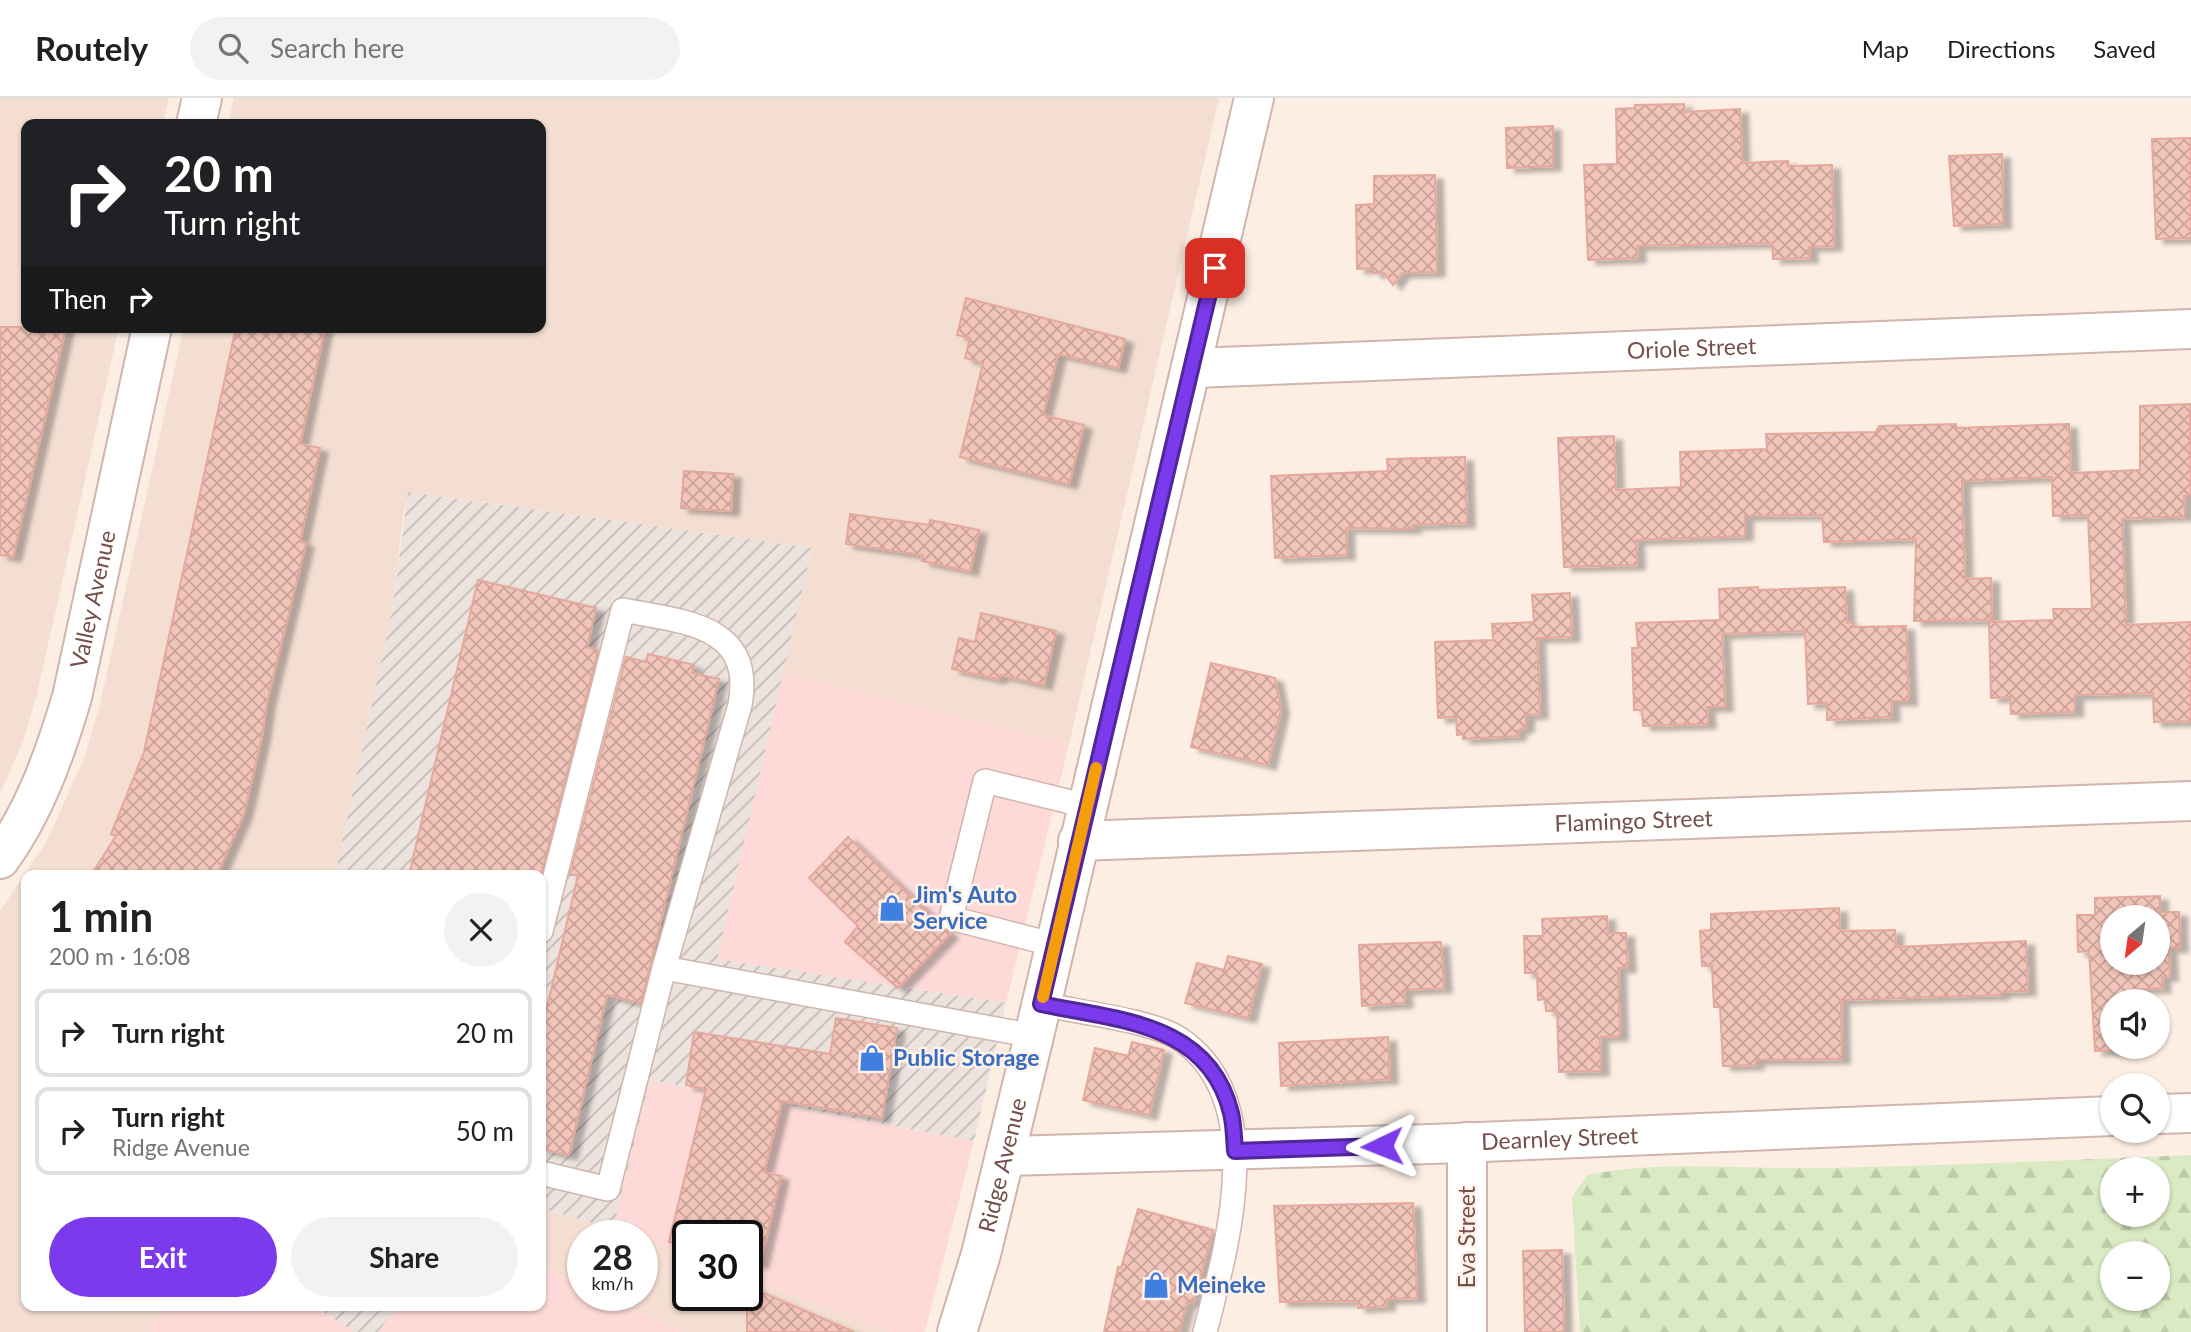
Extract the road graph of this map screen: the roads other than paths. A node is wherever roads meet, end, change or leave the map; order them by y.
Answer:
1 (202, 98) edge
2 (1254, 98) edge
3 (197, 119) edge
4 (2191, 329) edge
5 (151, 333) edge
6 (1193, 368) junction
7 (2191, 801) edge
8 (1083, 824) junction
9 (0, 859) edge
10 (546, 911) edge
11 (1055, 945) junction
12 (664, 968) junction
13 (1038, 1020) junction
14 (2191, 1113) edge
15 (2170, 1114) edge
16 (2100, 1116) edge
17 (1467, 1142) junction
18 (1235, 1151) junction
19 (1005, 1156) junction
20 (546, 1174) edge
21 (957, 1332) edge
22 (1205, 1332) edge
23 (1467, 1332) edge

1 - 3 street
2 - 6 street, Ridge Avenue
4 - 6 street, Oriole Street
5 - 9 street, Valley Avenue
6 - 8 street, Ridge Avenue
7 - 8 street, Flamingo Street
8 - 11 street, Ridge Avenue
8 - 11 lane
10 - 12 lane
11 - 13 street, Ridge Avenue
12 - 13 lane
12 - 20 lane
13 - 18 lane
13 - 19 street, Ridge Avenue
14 - 15 street
16 - 17 street, Dearnley Street
17 - 18 street, Dearnley Street
17 - 23 street, Eva Street
18 - 19 street, Dearnley Street
18 - 22 lane
19 - 21 street, Ridge Avenue

